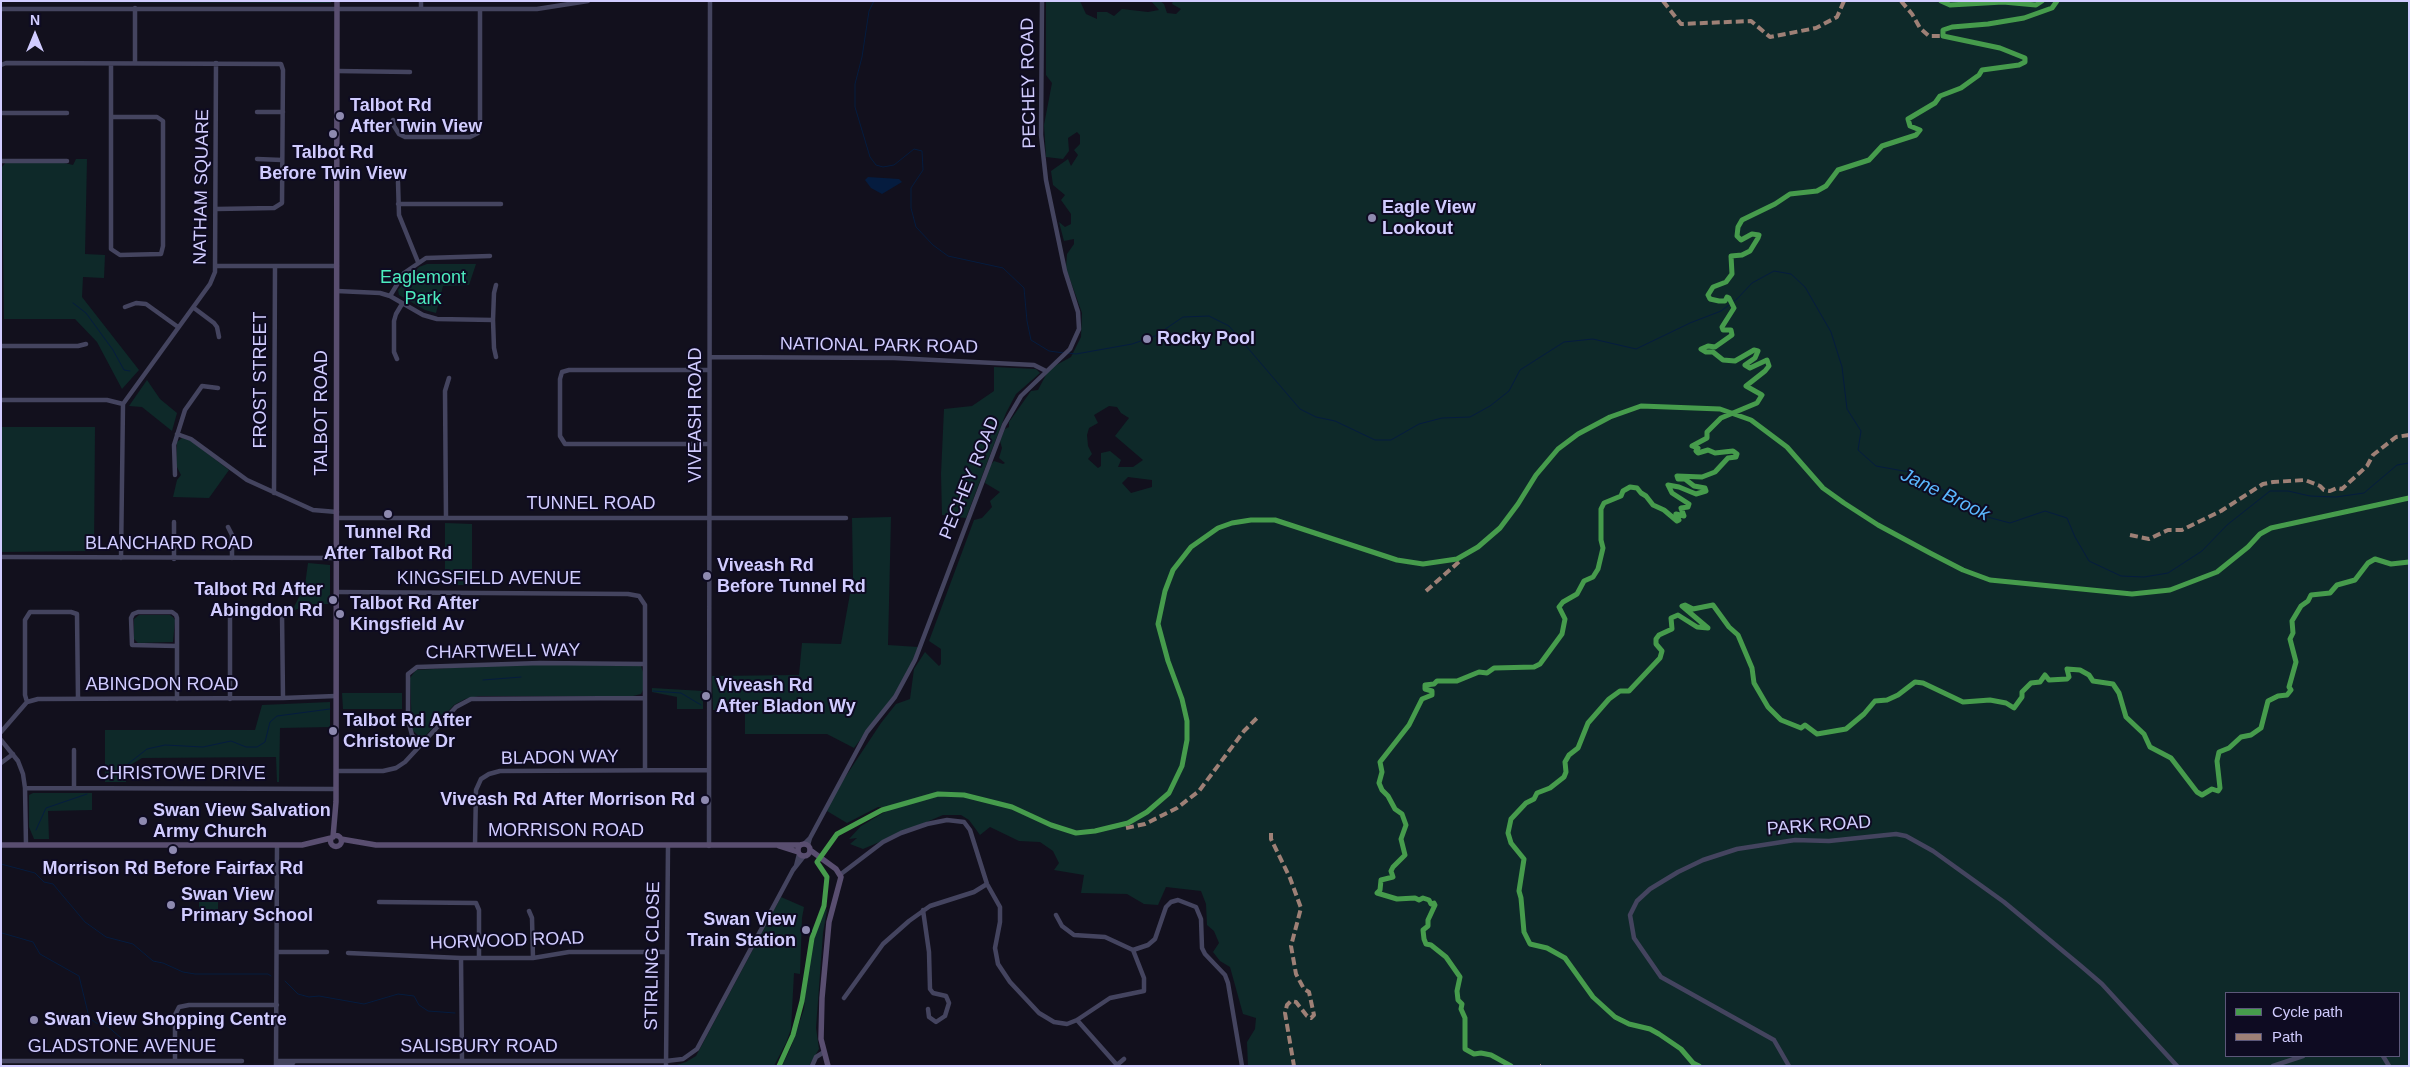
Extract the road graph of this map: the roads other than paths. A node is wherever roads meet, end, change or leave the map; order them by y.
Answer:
1 (337, 1) edge
2 (421, 1) edge
3 (588, 1) edge
4 (710, 1) edge
5 (1042, 1) edge
6 (135, 8) junction
7 (1, 9) edge
8 (337, 9) junction
9 (421, 9) junction
10 (480, 9) junction
11 (135, 63) junction
12 (111, 64) junction
13 (216, 64) junction
14 (1, 65) edge
15 (337, 71) junction
16 (410, 72) dead end
17 (257, 112) dead end
18 (283, 112) junction
19 (1, 113) edge
20 (66, 113) dead end
21 (111, 117) junction
22 (393, 120) dead end
23 (257, 159) dead end
24 (282, 160) junction
25 (1, 161) edge
26 (67, 161) dead end
27 (398, 182) dead end
28 (398, 204) junction
29 (501, 204) dead end
30 (216, 209) junction
31 (490, 256) dead end
32 (418, 262) junction
33 (216, 266) junction
34 (337, 266) junction
35 (275, 267) junction
36 (496, 285) dead end
37 (337, 291) junction
38 (390, 296) junction
39 (402, 304) junction
40 (125, 307) dead end
41 (194, 308) junction
42 (494, 320) junction
43 (178, 327) junction
44 (219, 337) dead end
45 (86, 344) dead end
46 (1, 346) edge
47 (496, 358) dead end
48 (710, 358) junction
49 (397, 359) dead end
50 (709, 370) junction
51 (1046, 371) junction
52 (449, 378) dead end
53 (218, 388) dead end
54 (1, 400) edge
55 (123, 404) junction
56 (178, 434) junction
57 (709, 444) junction
58 (175, 475) dead end
59 (274, 493) junction
60 (337, 515) junction
61 (446, 518) junction
62 (709, 518) junction
63 (846, 518) dead end
64 (174, 522) dead end
65 (228, 526) dead end
66 (1, 557) edge
67 (121, 558) junction
68 (232, 558) junction
69 (336, 558) junction
70 (174, 559) junction
71 (337, 592) junction
72 (177, 646) junction
73 (645, 664) junction
74 (336, 696) junction
75 (78, 698) junction
76 (283, 698) junction
77 (645, 698) junction
78 (177, 699) junction
79 (230, 699) junction
80 (27, 702) junction
81 (1, 732) edge
82 (1, 740) edge
83 (420, 744) junction
84 (74, 750) dead end
85 (13, 754) junction
86 (1, 763) edge
87 (645, 770) junction
88 (708, 770) junction
89 (336, 771) junction
90 (26, 788) junction
91 (74, 788) junction
92 (336, 789) junction
93 (337, 839) junction
94 (312, 843) junction
95 (1, 845) edge
96 (26, 845) junction
97 (475, 845) junction
98 (277, 846) junction
99 (668, 846) junction
100 (708, 846) junction
101 (804, 850) junction
102 (796, 866) joint
103 (841, 874) junction
104 (987, 884) junction
105 (379, 902) dead end
106 (923, 910) junction
107 (529, 911) dead end
108 (1056, 915) dead end
109 (1133, 950) junction
110 (277, 952) junction
111 (327, 952) dead end
112 (667, 952) junction
113 (348, 953) dead end
114 (461, 958) junction
115 (479, 958) junction
116 (533, 958) junction
117 (844, 998) dead end
118 (277, 1005) junction
119 (928, 1009) dead end
120 (1077, 1020) junction
121 (824, 1052) junction
122 (2300, 1057) edge
123 (1124, 1059) dead end
124 (462, 1060) junction
125 (1, 1061) edge
126 (175, 1061) junction
127 (242, 1061) dead end
128 (104, 1063) edge
129 (226, 1063) edge
130 (569, 1063) edge
131 (666, 1063) edge
132 (277, 1064) edge
133 (513, 1064) edge
134 (812, 1066) edge
135 (828, 1066) edge
136 (1242, 1066) edge
137 (1789, 1066) edge
138 (2177, 1066) edge
139 (2273, 1066) edge

1 - 8 main road, TALBOT ROAD
2 - 9 street
3 - 10 street
4 - 48 street, VIVEASH ROAD
5 - 51 street, PECHEY ROAD
6 - 7 street
6 - 8 street
6 - 11 street
8 - 9 street
8 - 15 main road, TALBOT ROAD
9 - 10 street
10 - 22 street
11 - 12 street
11 - 13 street
12 - 14 street
12 - 21 street
13 - 18 street
13 - 30 street, NATHAM SQUARE
15 - 16 street
15 - 34 main road, TALBOT ROAD
17 - 18 street
18 - 24 street
19 - 20 street
21 - 21 street
23 - 24 street
24 - 30 street
25 - 26 street
27 - 28 street
28 - 29 street
28 - 32 street
30 - 33 street, NATHAM SQUARE
31 - 32 street
32 - 38 street
33 - 35 street
33 - 41 street, NATHAM SQUARE
34 - 35 street
34 - 37 main road, TALBOT ROAD
35 - 59 street, FROST STREET
36 - 42 street
37 - 38 street
37 - 60 main road, TALBOT ROAD
38 - 39 street
39 - 42 street
39 - 49 street
40 - 43 street
41 - 43 street, NATHAM SQUARE
41 - 44 street
42 - 47 street
43 - 55 street, NATHAM SQUARE
45 - 46 street
48 - 50 street, VIVEASH ROAD
48 - 51 street, NATIONAL PARK ROAD
50 - 57 street, VIVEASH ROAD
50 - 57 street
51 - 101 street, PECHEY ROAD
52 - 61 street
53 - 56 street
54 - 55 street
55 - 67 street
56 - 58 street
56 - 59 street, TUNNEL ROAD
57 - 62 street, VIVEASH ROAD
59 - 60 street, TUNNEL ROAD
60 - 61 street, TUNNEL ROAD
60 - 69 main road, TALBOT ROAD
61 - 62 street, TUNNEL ROAD
62 - 63 street, TUNNEL ROAD
62 - 88 street, VIVEASH ROAD
64 - 70 street
65 - 68 street
66 - 67 street, BLANCHARD ROAD
67 - 70 street, BLANCHARD ROAD
68 - 69 street, BLANCHARD ROAD
68 - 70 street, BLANCHARD ROAD
69 - 71 main road, TALBOT ROAD
71 - 73 street, KINGSFIELD AVENUE
71 - 74 main road, TALBOT ROAD
72 - 72 street
72 - 78 street
73 - 77 street
73 - 83 street, CHARTWELL WAY
74 - 76 street, ABINGDON ROAD
74 - 89 main road, TALBOT ROAD
75 - 78 street, ABINGDON ROAD
75 - 80 street, ABINGDON ROAD
75 - 80 street
76 - 79 street, ABINGDON ROAD
76 - 79 street
77 - 83 street
77 - 87 street
78 - 79 street, ABINGDON ROAD
80 - 81 street
82 - 85 street
83 - 89 street
84 - 91 street
85 - 86 street
85 - 90 street
87 - 88 street, BLADON WAY
87 - 97 street, BLADON WAY
88 - 100 street, VIVEASH ROAD
89 - 92 main road, TALBOT ROAD
90 - 91 street, CHRISTOWE DRIVE
90 - 96 street
91 - 92 street, CHRISTOWE DRIVE
92 - 93 main road, TALBOT ROAD
93 - 94 main road, MORRISON ROAD
93 - 94 main road, MORRISON ROAD
93 - 97 main road, MORRISON ROAD
94 - 98 main road, MORRISON ROAD
95 - 96 main road, MORRISON ROAD
96 - 98 main road, MORRISON ROAD
97 - 99 main road, MORRISON ROAD
98 - 110 street
99 - 100 main road, MORRISON ROAD
99 - 112 street, STIRLING CLOSE
100 - 101 main road, MORRISON ROAD
101 - 102 street, PECHEY ROAD
101 - 103 main road, MORRISON ROAD
102 - 131 street, SALISBURY ROAD
103 - 104 street
103 - 121 main road
104 - 106 street
104 - 120 street
105 - 115 street
106 - 117 street
106 - 119 street
107 - 116 street
108 - 109 street
109 - 120 street
109 - 136 street
110 - 111 street
110 - 118 street
112 - 116 street, HORWOOD ROAD
112 - 131 street, STIRLING CLOSE
113 - 114 street, HORWOOD ROAD
114 - 115 street, HORWOOD ROAD
114 - 124 street
115 - 116 street, HORWOOD ROAD
118 - 126 street
118 - 132 street
120 - 123 street
121 - 134 street
121 - 135 main road
122 - 139 street
124 - 132 street, SALISBURY ROAD
124 - 133 street, SALISBURY ROAD
125 - 128 street, GLADSTONE AVENUE
126 - 128 street, GLADSTONE AVENUE
126 - 129 street, GLADSTONE AVENUE
127 - 129 street, GLADSTONE AVENUE
130 - 131 street, SALISBURY ROAD
130 - 133 street, SALISBURY ROAD
137 - 138 street, PARK ROAD

